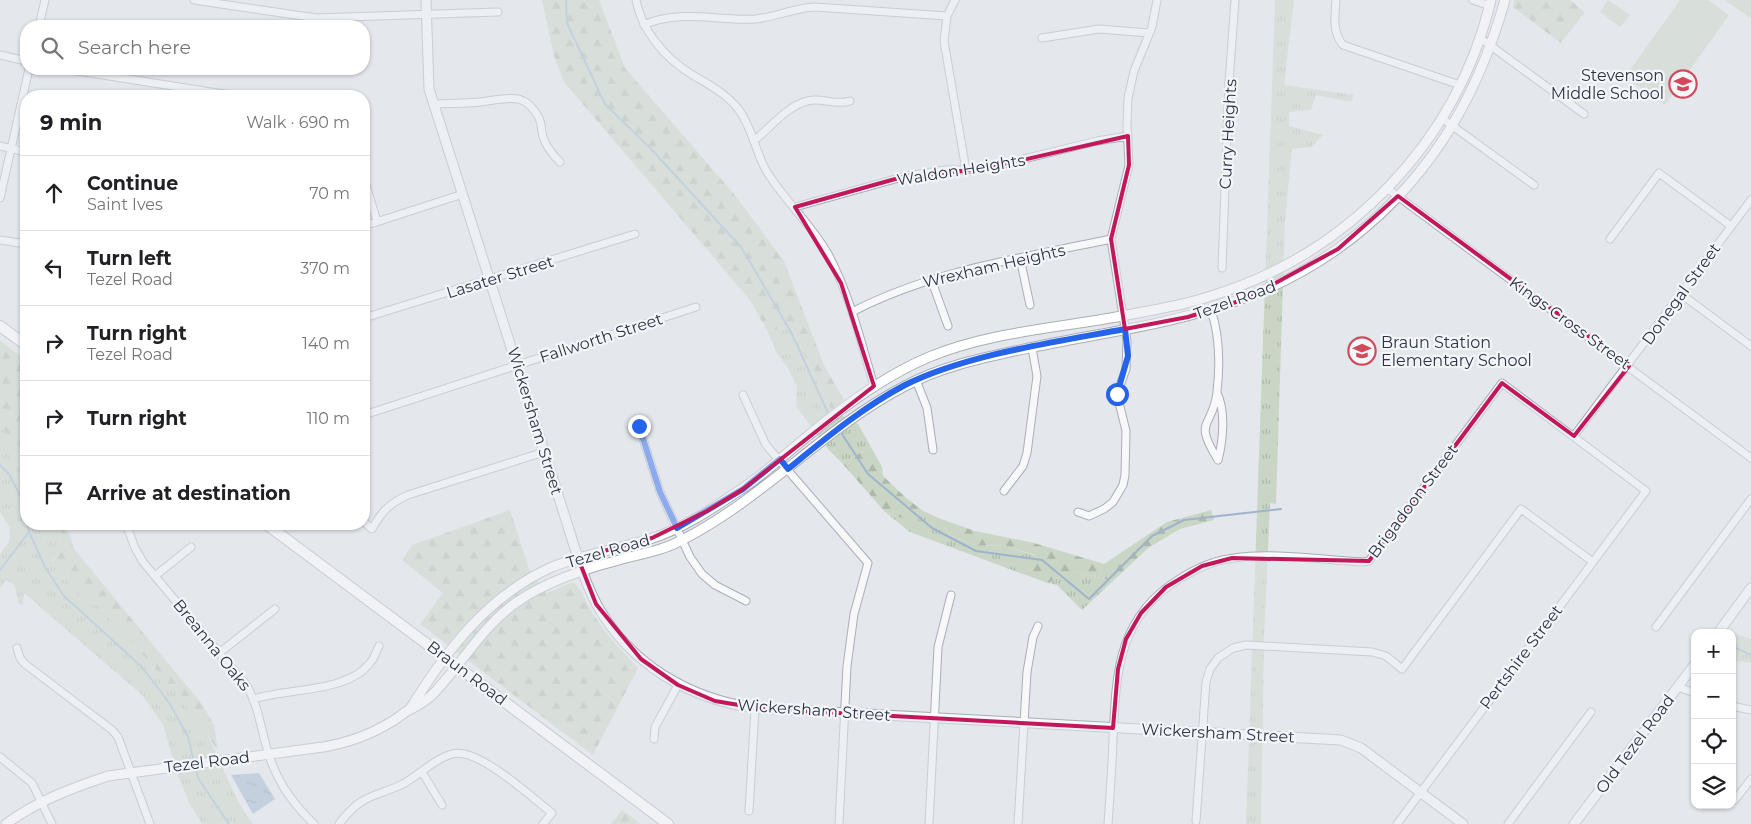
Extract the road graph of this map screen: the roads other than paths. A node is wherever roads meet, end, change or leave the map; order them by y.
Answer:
1 (45, 0) edge
2 (194, 0) edge
3 (426, 0) edge
4 (636, 0) edge
5 (955, 0) edge
6 (1156, 0) edge
7 (1235, 0) edge
8 (1336, 0) edge
9 (1472, 0) edge
10 (1505, 0) edge
11 (1490, 3) edge
12 (498, 12) dead end
13 (426, 16) junction
14 (947, 16) junction
15 (40, 20) edge
16 (644, 25) junction
17 (1149, 33) junction
18 (1042, 38) dead end
19 (1480, 38) junction
20 (1491, 46) junction
21 (0, 55) edge
22 (20, 60) edge
23 (28, 75) edge
24 (103, 75) edge
25 (1460, 85) junction
26 (24, 90) edge
27 (198, 90) edge
28 (850, 101) dead end
29 (433, 104) junction
30 (20, 109) edge
31 (1584, 114) dead end
32 (1443, 118) junction
33 (1453, 126) junction
34 (1128, 136) junction
35 (755, 140) junction
36 (0, 146) edge
37 (11, 149) junction
38 (20, 151) edge
39 (560, 162) dead end
40 (966, 170) junction
41 (1534, 185) dead end
42 (1388, 189) junction
43 (463, 194) junction
44 (1398, 196) junction
45 (0, 198) edge
46 (370, 199) edge
47 (1751, 200) edge
48 (795, 207) junction
49 (377, 221) junction
50 (370, 224) edge
51 (1731, 226) junction
52 (635, 234) dead end
53 (1610, 239) dead end
54 (0, 240) edge
55 (1111, 240) junction
56 (20, 243) edge
57 (1020, 258) junction
58 (1222, 268) dead end
59 (931, 279) junction
60 (490, 280) junction
61 (1681, 294) junction
62 (1030, 305) dead end
63 (696, 307) dead end
64 (1211, 310) junction
65 (852, 312) junction
66 (370, 316) edge
67 (1122, 316) junction
68 (0, 326) edge
69 (948, 326) dead end
70 (1125, 329) junction
71 (20, 341) edge
72 (1751, 346) edge
73 (1032, 348) junction
74 (517, 365) junction
75 (1629, 366) junction
76 (916, 380) junction
77 (874, 386) junction
78 (1217, 393) junction
79 (743, 395) dead end
80 (370, 413) edge
81 (830, 418) junction
82 (639, 426) dead end
83 (838, 430) junction
84 (1574, 436) junction
85 (933, 450) dead end
86 (544, 452) junction
87 (1751, 458) edge
88 (780, 459) junction
89 (788, 469) junction
90 (1004, 491) dead end
91 (1751, 499) edge
92 (1078, 512) dead end
93 (370, 527) edge
94 (677, 528) junction
95 (128, 530) edge
96 (274, 530) edge
97 (682, 540) junction
98 (191, 547) dead end
99 (578, 558) junction
100 (1593, 562) junction
101 (582, 571) junction
102 (155, 576) junction
103 (1751, 588) edge
104 (952, 595) dead end
105 (746, 600) dead end
106 (275, 608) dead end
107 (1038, 626) dead end
108 (1656, 626) dead end
109 (1721, 629) edge
110 (379, 646) dead end
111 (17, 648) dead end
112 (219, 653) junction
113 (445, 656) junction
114 (456, 665) junction
115 (1691, 669) edge
116 (678, 685) junction
117 (1678, 687) junction
118 (1691, 692) edge
119 (254, 699) junction
120 (1736, 707) edge
121 (755, 708) junction
122 (410, 709) junction
123 (1751, 710) edge
124 (1591, 712) dead end
125 (845, 714) junction
126 (934, 718) junction
127 (1023, 724) junction
128 (1113, 728) junction
129 (1203, 732) junction
130 (654, 739) dead end
131 (269, 755) junction
132 (0, 757) edge
133 (130, 772) junction
134 (422, 772) junction
135 (1751, 779) edge
136 (1421, 792) junction
137 (1736, 799) edge
138 (43, 801) junction
139 (442, 805) dead end
140 (749, 811) dead end
141 (1196, 821) dead end
142 (6, 824) edge
143 (52, 824) edge
144 (150, 824) edge
145 (314, 824) edge
146 (339, 824) edge
147 (543, 824) edge
148 (668, 824) edge
149 (839, 824) edge
150 (929, 824) edge
151 (1018, 824) edge
152 (1108, 824) edge
153 (1397, 824) edge
154 (1463, 824) edge
155 (1508, 824) edge
156 (1574, 824) edge

1 - 15 street
2 - 13 street
3 - 13 street, Wickersham Street
4 - 16 street
5 - 14 street
6 - 17 street
7 - 58 street, Curry Heights
8 - 25 street
9 - 11 street
10 - 20 main road, Tezel Road
11 - 19 main road, Tezel Road
12 - 13 street
13 - 29 street, Wickersham Street
14 - 16 street
14 - 40 street
16 - 35 street
17 - 18 street
17 - 34 street
19 - 20 street
19 - 25 main road, Tezel Road
20 - 31 street
20 - 33 main road, Tezel Road
21 - 22 street
23 - 26 street
24 - 27 street
25 - 32 main road, Tezel Road
28 - 35 street
29 - 39 street
29 - 43 street, Wickersham Street
30 - 37 street
32 - 33 street
32 - 42 main road, Tezel Road
33 - 41 street
33 - 44 main road, Tezel Road
34 - 40 street, Waldon Heights
34 - 55 street
35 - 48 street
36 - 37 street
37 - 38 street
37 - 45 street
40 - 48 street, Waldon Heights
42 - 44 street, Kings Cross Street
42 - 67 main road, Tezel Road
43 - 49 street
43 - 60 street, Wickersham Street
44 - 64 main road, Tezel Road
44 - 75 street, Kings Cross Street
46 - 49 street
47 - 51 street, Donegal Street
48 - 65 street
49 - 50 street
51 - 53 street
51 - 61 street, Donegal Street
52 - 60 street, Lasater Street
54 - 56 street
55 - 57 street, Wrexham Heights
55 - 67 street
57 - 59 street, Wrexham Heights
57 - 62 street
59 - 65 street, Wrexham Heights
59 - 69 street
60 - 66 street, Lasater Street
60 - 74 street, Wickersham Street
61 - 72 street
61 - 75 street, Donegal Street
63 - 74 street, Fallworth Street
64 - 70 main road, Tezel Road
64 - 78 street
65 - 77 street
67 - 70 street
67 - 77 main road, Tezel Road
68 - 71 main road
70 - 73 main road, Tezel Road
70 - 92 street
73 - 76 main road, Tezel Road
73 - 90 street
74 - 80 street, Fallworth Street
74 - 86 street, Wickersham Street
75 - 84 street, Donegal Street
75 - 87 street, Kings Cross Street
76 - 83 main road, Tezel Road
76 - 85 street
77 - 81 main road, Tezel Road
78 - 78 street
79 - 88 street
81 - 83 street
81 - 88 main road, Tezel Road
82 - 94 street
83 - 89 main road, Tezel Road
84 - 100 street, Pertshire Street
84 - 128 street, Brigadoon Street
86 - 93 street
86 - 99 street, Wickersham Street
88 - 89 street
88 - 94 main road, Tezel Road
89 - 97 main road, Tezel Road
89 - 125 street
91 - 108 street
94 - 97 street
94 - 99 main road, Tezel Road
95 - 102 street, Breanna Oaks
96 - 113 main road, Braun Road
97 - 101 main road, Tezel Road
97 - 105 street
98 - 102 street
99 - 101 street, Wickersham Street
99 - 113 main road, Tezel Road
100 - 129 street
100 - 136 street, Pertshire Street
101 - 114 main road, Tezel Road
101 - 116 street, Wickersham Street
102 - 112 street, Breanna Oaks
103 - 109 street
104 - 126 street
106 - 112 street
107 - 127 street
110 - 119 street
111 - 133 street
112 - 119 street, Breanna Oaks
113 - 114 main road, Braun Road
113 - 122 main road, Tezel Road
114 - 122 main road, Tezel Road
114 - 148 main road, Braun Road
115 - 117 street, Old Tezel Road
116 - 121 street, Wickersham Street
116 - 130 street
117 - 118 street
117 - 156 street, Old Tezel Road
119 - 131 street, Breanna Oaks
120 - 123 street
121 - 125 street, Wickersham Street
121 - 140 street
122 - 131 main road, Tezel Road
124 - 155 street
125 - 126 street, Wickersham Street
125 - 149 street
126 - 127 street, Wickersham Street
126 - 150 street
127 - 128 street, Wickersham Street
127 - 151 street
128 - 129 street, Wickersham Street
128 - 152 street, Brigadoon Street
129 - 136 street, Wickersham Street
129 - 141 street
131 - 133 main road, Tezel Road
131 - 145 street, Breanna Oaks
132 - 138 street
133 - 138 main road, Tezel Road
133 - 144 street
134 - 139 street
134 - 146 street
134 - 147 street
135 - 137 street
136 - 153 street, Pertshire Street
136 - 154 street, Wickersham Street
138 - 142 main road, Tezel Road
138 - 143 street

